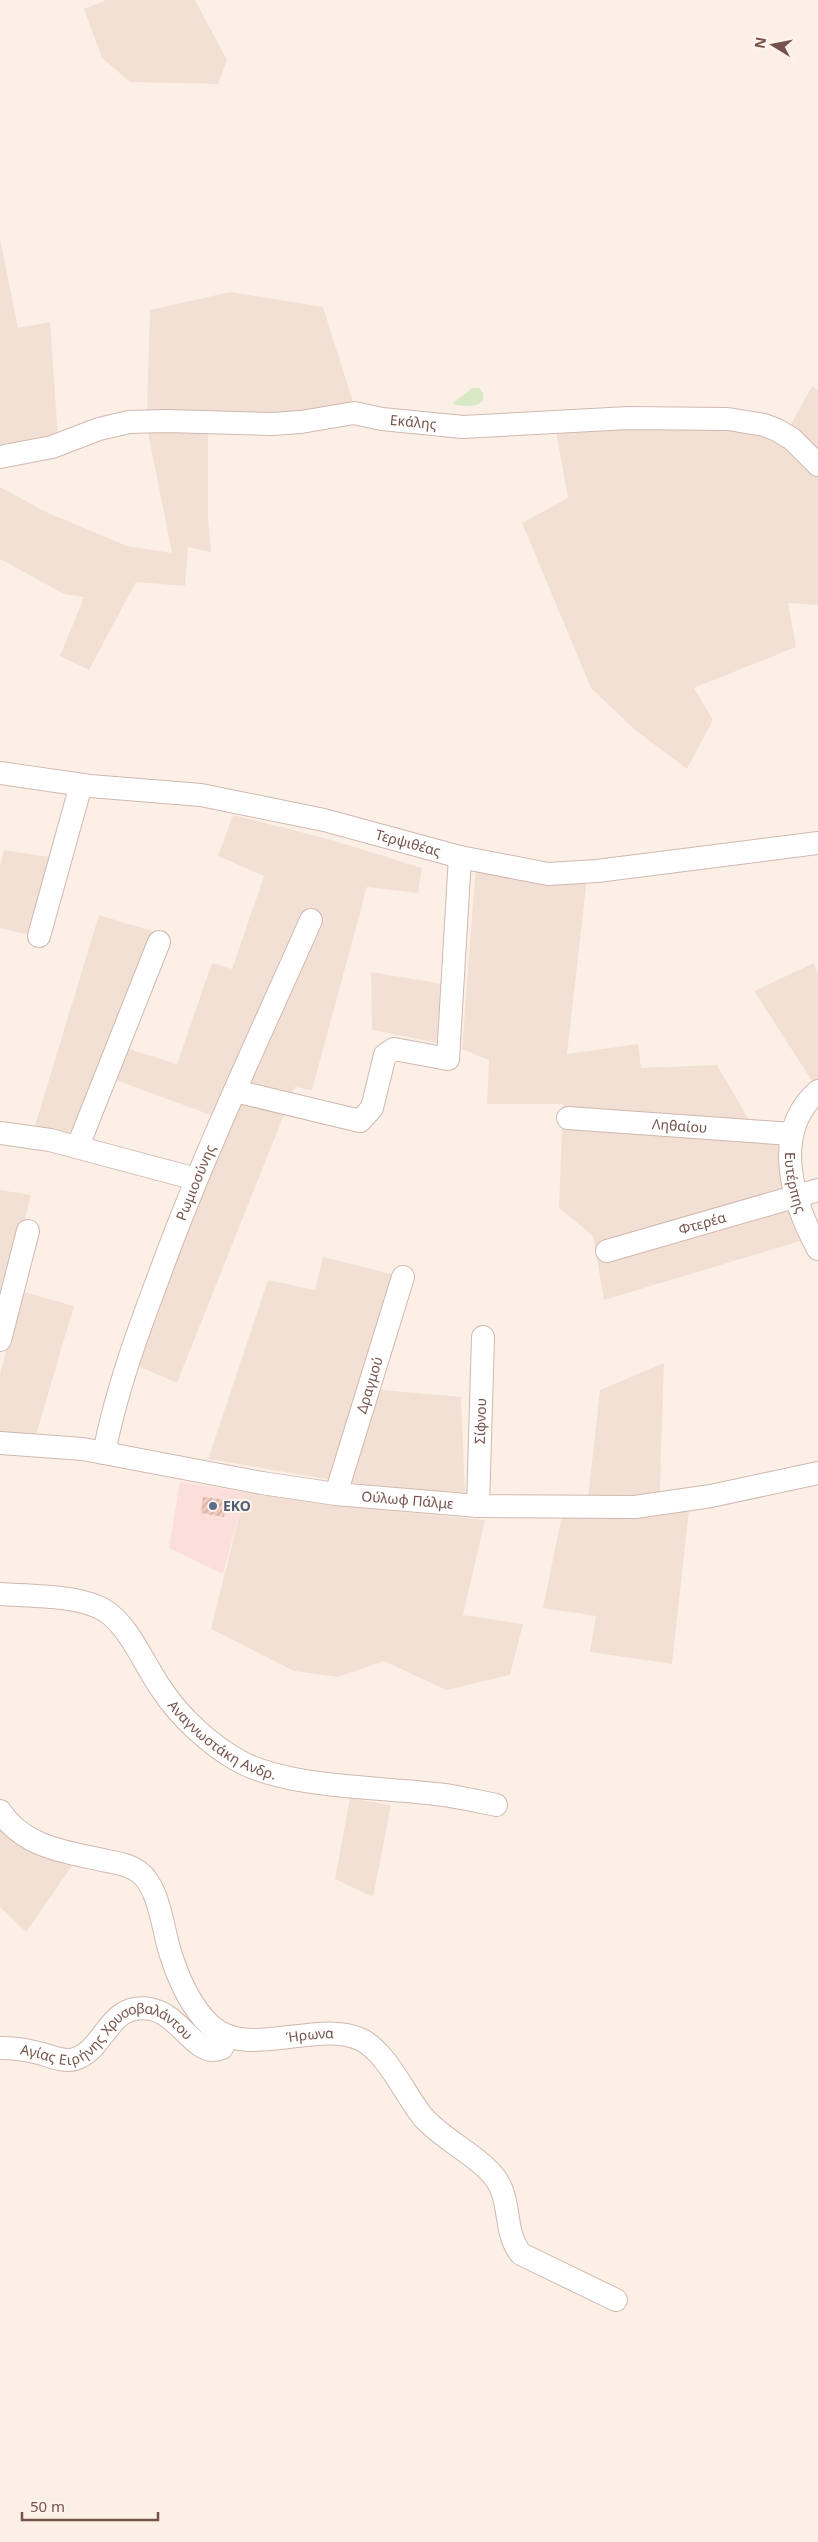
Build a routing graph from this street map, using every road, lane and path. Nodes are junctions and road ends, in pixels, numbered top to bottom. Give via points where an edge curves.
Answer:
1 (0, 457) edge
2 (818, 465) edge
3 (0, 774) edge
4 (81, 785) junction
5 (818, 843) edge
6 (460, 857) junction
7 (310, 920) dead end
8 (39, 936) dead end
9 (159, 942) dead end
10 (235, 1091) junction
11 (818, 1091) edge
12 (568, 1118) dead end
13 (0, 1133) edge
14 (792, 1134) junction
15 (78, 1146) junction
16 (196, 1179) junction
17 (818, 1190) edge
18 (796, 1196) junction
19 (28, 1231) dead end
20 (818, 1249) edge
21 (607, 1251) dead end
22 (403, 1277) dead end
23 (483, 1337) dead end
24 (0, 1340) edge
25 (0, 1443) edge
26 (104, 1453) junction
27 (818, 1472) edge
28 (336, 1494) junction
29 (478, 1506) junction
30 (0, 1594) edge
31 (496, 1805) dead end
32 (0, 1811) edge
33 (228, 2036) junction
34 (0, 2048) edge
35 (616, 2300) dead end

1 - 2 street, Εκάλης via 52,447 99,428 124,423 272,424 354,413 463,427 628,418 728,420 777,430 792,439
3 - 4 street, Τερψιθέας
4 - 6 street, Τερψιθέας via 210,797 324,820
4 - 8 street
5 - 6 street, Τερψιθέας via 548,874
6 - 10 street via 448,1059 394,1049 385,1055 372,1108 360,1121
7 - 10 street, Ρωμιοσύνης
9 - 15 street
10 - 16 street, Ρωμιοσύνης
11 - 14 street, Ευτέρπης via 800,1110
12 - 14 street, Ληθαίου
13 - 15 street
14 - 18 street, Ευτέρπης via 791,1170
15 - 16 street
16 - 26 street, Ρωμιοσύνης via 126,1364
17 - 18 street, Φτερέα
18 - 20 street, Ευτέρπης
18 - 21 street, Φτερέα
19 - 24 street
22 - 28 street, Δραγμού
23 - 29 street, Σίφνου
25 - 26 street, Ούλωφ Πάλμε via 37,1444
26 - 28 street, Ούλωφ Πάλμε
27 - 29 street, Ούλωφ Πάλμε via 711,1496 635,1507
28 - 29 street, Ούλωφ Πάλμε
30 - 31 street, Αναγνωστάκη Ανδρ. via 71,1601 112,1615 180,1712 237,1760 254,1768 305,1780 437,1794
32 - 33 street, Ήρωνα via 18,1831 38,1843 127,1866 141,1873 149,1882 184,1987 209,2024
33 - 34 street, Αγίας Ειρήνης Χρυσοβαλάντου via 222,2048 206,2050 169,2016 139,2008 116,2018 88,2050 73,2060
33 - 35 street, Ήρωνα via 263,2039 338,2034 364,2042 389,2068 424,2118 496,2179 504,2198 512,2242 521,2254

